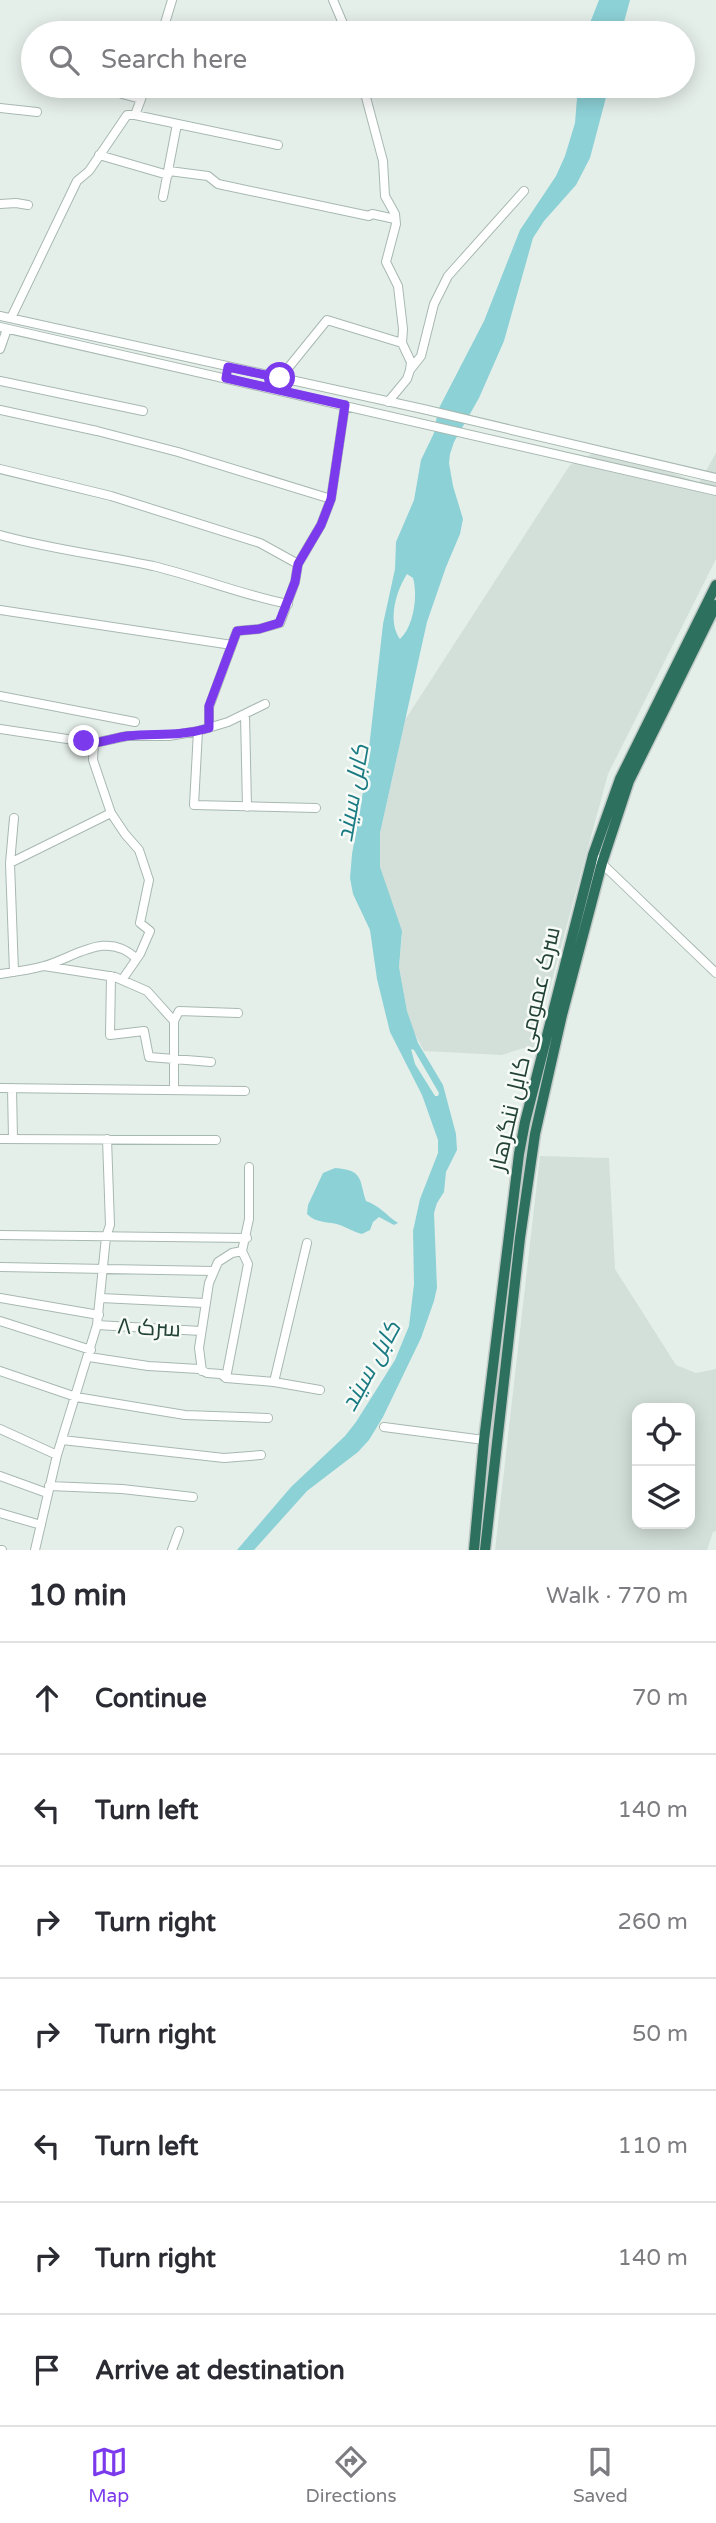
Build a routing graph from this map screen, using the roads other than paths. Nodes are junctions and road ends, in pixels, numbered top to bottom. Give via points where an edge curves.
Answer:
1 (172, 0) edge
2 (333, 0) edge
3 (166, 21) edge
4 (342, 21) edge
5 (137, 98) edge
6 (366, 98) edge
7 (141, 99) joint
8 (0, 108) edge
9 (37, 112) dead end
10 (135, 116) junction
11 (177, 124) junction
12 (278, 145) dead end
13 (99, 155) junction
14 (169, 173) junction
15 (524, 191) dead end
16 (163, 197) dead end
17 (0, 204) edge
18 (28, 205) dead end
19 (395, 219) junction
20 (0, 316) edge
21 (11, 318) junction
22 (4, 328) edge
23 (402, 343) junction
24 (0, 349) edge
25 (228, 367) junction
26 (410, 370) junction
27 (226, 378) junction
28 (280, 378) junction
29 (0, 381) edge
30 (388, 402) junction
31 (345, 405) junction
32 (0, 410) edge
33 (143, 411) dead end
34 (0, 469) edge
35 (716, 478) edge
36 (716, 491) edge
37 (331, 499) junction
38 (0, 535) edge
39 (298, 564) junction
40 (716, 585) edge
41 (288, 604) junction
42 (716, 605) edge
43 (0, 610) edge
44 (232, 645) junction
45 (0, 696) edge
46 (265, 704) dead end
47 (245, 715) junction
48 (135, 722) dead end
49 (209, 728) junction
50 (0, 729) edge
51 (198, 731) junction
52 (94, 743) junction
53 (247, 807) junction
54 (316, 808) dead end
55 (111, 813) junction
56 (14, 818) dead end
57 (598, 859) junction
58 (10, 863) junction
59 (136, 958) junction
60 (44, 966) junction
61 (14, 972) junction
62 (716, 973) edge
63 (0, 974) edge
64 (111, 976) junction
65 (122, 980) junction
66 (238, 1013) dead end
67 (174, 1021) junction
68 (174, 1059) junction
69 (211, 1062) dead end
70 (12, 1087) junction
71 (0, 1088) edge
72 (174, 1089) junction
73 (245, 1091) dead end
74 (0, 1139) edge
75 (13, 1139) junction
76 (107, 1139) junction
77 (216, 1140) dead end
78 (250, 1167) dead end
79 (0, 1235) edge
80 (106, 1237) junction
81 (247, 1238) junction
82 (307, 1243) dead end
83 (242, 1251) junction
84 (0, 1267) edge
85 (103, 1269) junction
86 (214, 1270) junction
87 (0, 1298) edge
88 (101, 1298) junction
89 (204, 1303) junction
90 (99, 1315) junction
91 (0, 1321) edge
92 (97, 1325) junction
93 (504, 1330) junction
94 (201, 1331) junction
95 (90, 1354) junction
96 (0, 1371) edge
97 (202, 1371) junction
98 (226, 1378) junction
99 (274, 1382) junction
100 (320, 1390) dead end
101 (76, 1396) junction
102 (268, 1418) dead end
103 (384, 1427) dead end
104 (0, 1429) edge
105 (62, 1440) junction
106 (484, 1440) junction
107 (57, 1455) junction
108 (261, 1455) dead end
109 (0, 1476) edge
110 (48, 1490) junction
111 (193, 1497) dead end
112 (0, 1513) edge
113 (41, 1525) junction
114 (179, 1531) dead end
115 (35, 1550) edge
116 (172, 1550) edge
117 (474, 1550) edge
118 (485, 1550) edge

1 - 3 street
2 - 4 street
5 - 7 street
6 - 19 street via 383,161 385,196
7 - 10 street
8 - 9 street
10 - 11 street
10 - 13 street via 127,115
11 - 12 street
11 - 14 street
13 - 14 street
13 - 21 street via 78,181
14 - 16 street
14 - 19 street via 208,176 218,184 294,202
15 - 26 street via 449,276 434,304 421,356
17 - 18 street
19 - 23 street via 386,262 398,286
20 - 21 street
21 - 25 street
22 - 24 street
22 - 27 street
23 - 26 street
23 - 28 street via 327,320
25 - 27 street
25 - 28 street
26 - 30 street
27 - 31 street
28 - 30 street
29 - 33 street
30 - 35 street
31 - 36 street
31 - 37 street
32 - 37 street via 178,452
34 - 39 street via 111,496 260,543
37 - 39 street
38 - 41 street via 155,567
39 - 41 street
40 - 57 highway, سرک عمومی کابل ننگرهار via 620,779
41 - 44 street via 279,623 237,631
42 - 57 highway via 629,781
43 - 44 street
44 - 49 street via 209,706
45 - 48 street
46 - 47 street
47 - 49 street
47 - 53 street
49 - 51 street
50 - 52 street
51 - 52 street
51 - 53 street via 194,805
52 - 55 street via 93,760
53 - 54 street
55 - 58 street
55 - 59 street via 139,850 149,880 140,923 150,931
56 - 58 street
57 - 62 street
57 - 93 highway, سرک عمومی کابل ننگرهار via 535,1134
58 - 61 street
59 - 60 street via 122,948 104,944
59 - 65 street
60 - 61 street
60 - 64 street
61 - 63 street
64 - 65 street
64 - 68 street via 110,1035 144,1031 149,1057
65 - 67 street via 147,991
66 - 67 street via 181,1010
67 - 68 street
68 - 69 street
68 - 72 street
70 - 71 street
70 - 72 street
70 - 75 street
72 - 73 street
74 - 75 street
75 - 76 street
76 - 77 street
76 - 80 street via 110,1225
78 - 81 street
79 - 80 street
80 - 81 street
80 - 85 street
81 - 83 street
82 - 99 street
83 - 86 street via 222,1259
83 - 98 street via 248,1264
84 - 85 street
85 - 86 street
85 - 88 street
86 - 89 street
87 - 90 street
88 - 89 street
88 - 90 street
89 - 94 street
90 - 92 street
91 - 95 street
92 - 94 street, سرک ۸
92 - 95 street
93 - 106 highway, سرک عمومی کابل ننگرهار
93 - 118 highway, سرک عمومی کابل ننگرهار
94 - 97 street
95 - 97 street
95 - 101 street
96 - 101 street
97 - 98 street
98 - 99 street
99 - 100 street
101 - 102 street via 185,1415
101 - 105 street
103 - 106 street
104 - 107 street
105 - 107 street
105 - 108 street via 224,1458
106 - 117 highway, سرک عمومی کابل ننگرهار
107 - 110 street
109 - 110 street
110 - 111 street via 122,1489
110 - 113 street
112 - 113 street
113 - 115 street
114 - 116 street

